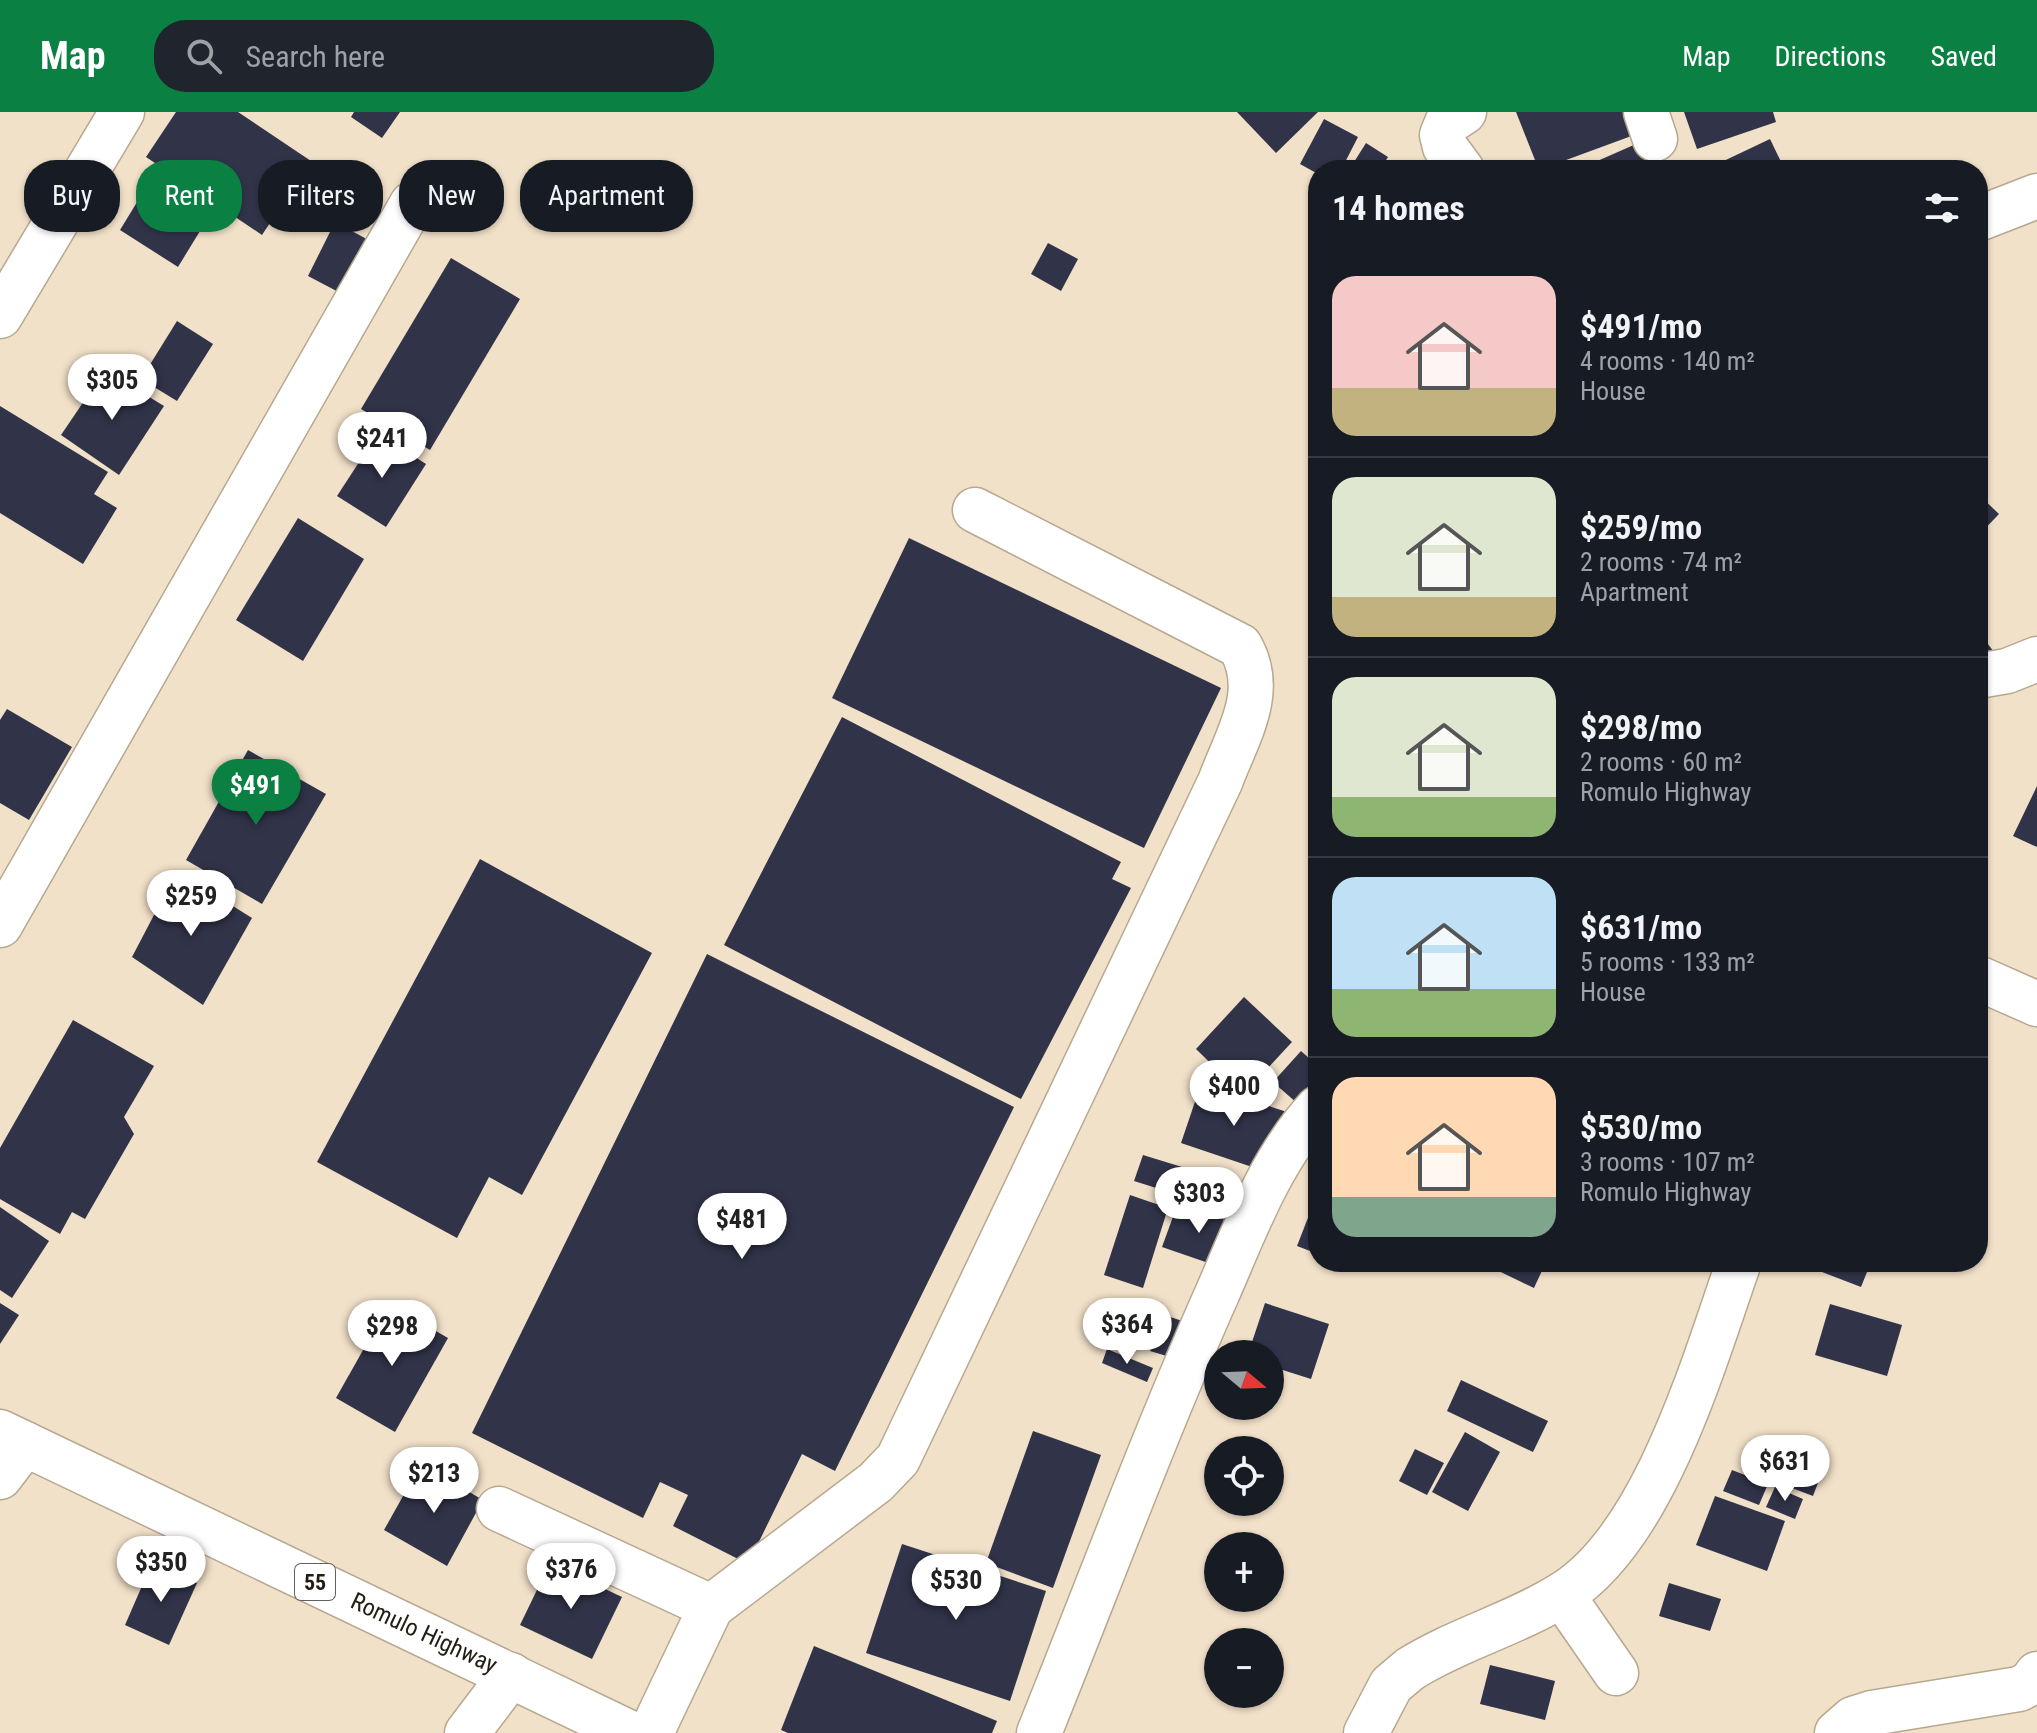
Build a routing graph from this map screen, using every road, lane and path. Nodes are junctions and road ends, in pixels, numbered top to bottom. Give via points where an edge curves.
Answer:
1 (122, 112) edge
2 (1464, 112) edge
3 (1455, 160) edge
4 (2037, 196) edge
5 (1988, 215) edge
6 (399, 227) edge
7 (0, 316) edge
8 (975, 510) dead end
9 (0, 925) edge
10 (1988, 982) edge
11 (2037, 1004) edge
12 (1308, 1119) edge
13 (1735, 1272) edge
14 (8, 1451) edge
15 (499, 1509) dead end
16 (1562, 1595) junction
17 (711, 1607) junction
18 (1616, 1673) dead end
19 (2037, 1674) edge
20 (511, 1675) junction
21 (467, 1733) edge
22 (630, 1733) edge
23 (651, 1733) edge
24 (1039, 1733) edge
25 (1366, 1733) edge
26 (1837, 1733) edge

1 - 7 main road
2 - 3 main road via 1447,123 1442,135
4 - 5 main road
6 - 9 main road
8 - 17 main road via 1240,646 1254,677 1250,703 1220,782 898,1459 876,1482
10 - 11 main road
12 - 24 main road via 1273,1172 1198,1337
13 - 16 main road via 1647,1494 1620,1540 1591,1574
14 - 20 main road, Romulo Highway / 55
15 - 17 main road
16 - 18 main road
16 - 25 main road via 1410,1669 1391,1685
17 - 23 main road
19 - 26 main road via 2019,1689 1872,1713 1853,1719
20 - 21 main road
20 - 22 main road, Romulo Highway / 55

